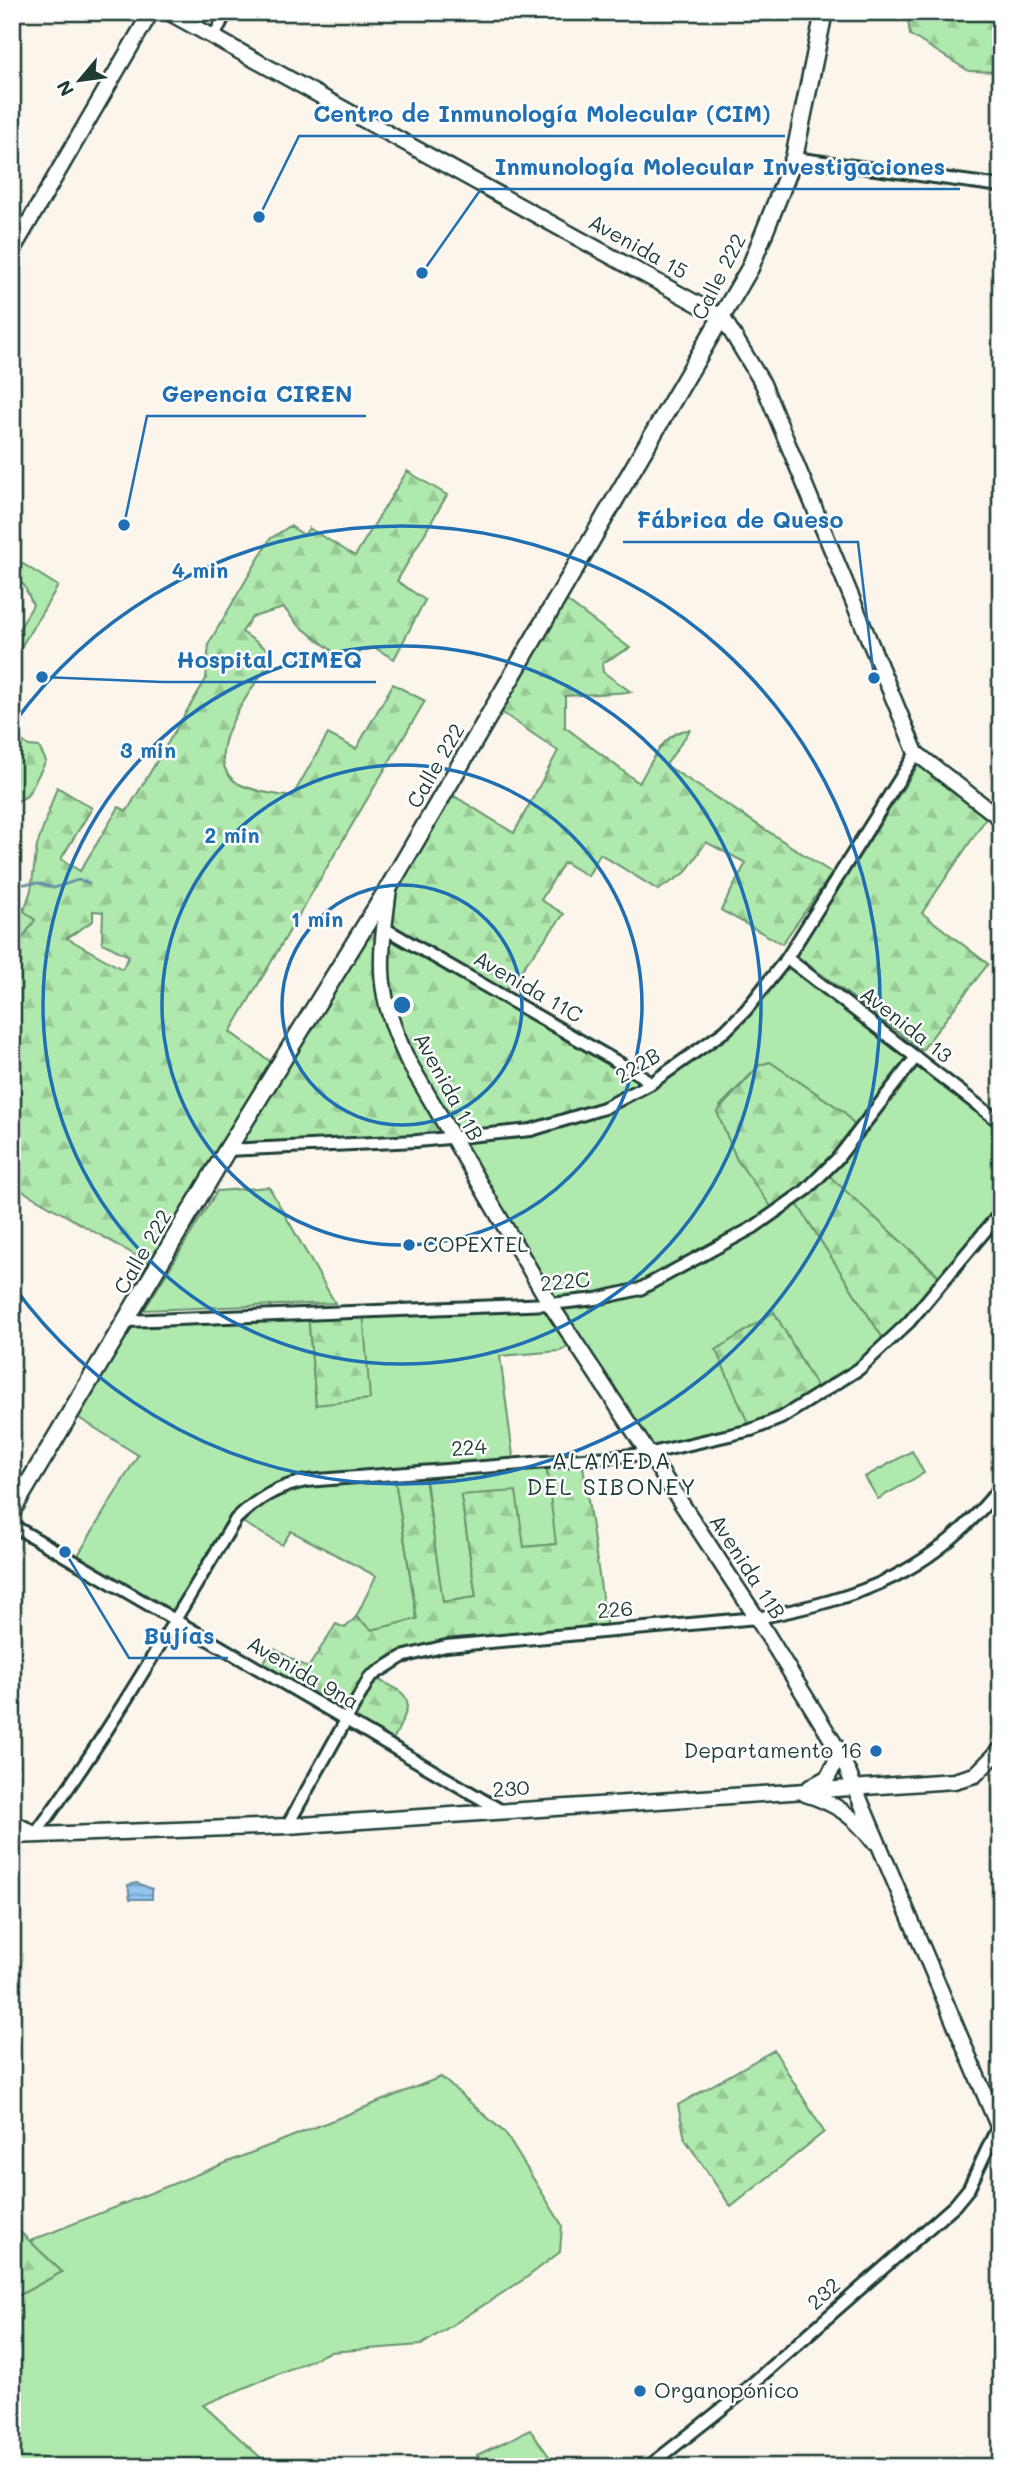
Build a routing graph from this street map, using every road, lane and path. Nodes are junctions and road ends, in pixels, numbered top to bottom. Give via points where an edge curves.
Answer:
1 (151, 12) edge
2 (169, 12) edge
3 (226, 12) edge
4 (824, 12) edge
5 (215, 37) junction
6 (794, 158) junction
7 (1001, 186) edge
8 (12, 251) edge
9 (723, 318) junction
10 (916, 753) junction
11 (1001, 819) edge
12 (389, 887) junction
13 (384, 928) junction
14 (788, 958) junction
15 (916, 1057) junction
16 (650, 1084) junction
17 (1001, 1123) edge
18 (450, 1137) junction
19 (227, 1150) junction
20 (1001, 1212) edge
21 (550, 1304) junction
22 (127, 1321) junction
23 (647, 1454) junction
24 (1001, 1486) edge
25 (12, 1511) edge
26 (12, 1525) edge
27 (757, 1618) junction
28 (175, 1620) junction
29 (345, 1719) junction
30 (1001, 1749) edge
31 (840, 1753) junction
32 (857, 1787) junction
33 (798, 1791) junction
34 (772, 1792) junction
35 (502, 1811) junction
36 (12, 1820) edge
37 (288, 1826) junction
38 (36, 1833) junction
39 (12, 1836) edge
40 (886, 1858) junction
41 (999, 2130) edge
42 (648, 2467) edge

1 - 8 street
2 - 5 street, Avenida 15
3 - 5 street
4 - 6 main road, Calle 222
5 - 9 street, Avenida 15
6 - 7 street
6 - 9 main road, Calle 222 via 751,268
9 - 10 street, Avenida 15 via 763,384
9 - 12 main road, Calle 222
10 - 11 street, Avenida 15
10 - 14 street, 222B
12 - 13 street, Avenida 11B
12 - 19 main road, Calle 222
13 - 16 street, Avenida 11C
13 - 18 street, Avenida 11B via 381,988 392,1026
14 - 15 street, Avenida 13
14 - 16 street, 222B via 725,1031
15 - 17 street, Avenida 13
15 - 21 street, 222C via 837,1159 805,1191 754,1227 640,1289
16 - 18 street, 222B via 604,1108 531,1130
18 - 19 street, 222B
18 - 21 street, Avenida 11B
19 - 22 main road, Calle 222
20 - 23 street, 224 via 909,1322 859,1369 781,1418 751,1430
21 - 22 street, 222C
21 - 23 street, Avenida 11B
22 - 25 main road, Calle 222
23 - 27 street, Avenida 11B
23 - 28 street, 224 via 286,1484 236,1519
24 - 27 street, 226 via 953,1538 898,1577 808,1608
26 - 28 street, Avenida 9na
27 - 29 street, 226 via 446,1646 386,1665 370,1677
27 - 31 street, Avenida 11B
28 - 29 street, Avenida 9na
28 - 38 street, 224 via 74,1782
29 - 35 street, Avenida 9na
29 - 37 street, 226
30 - 32 street, 230 via 983,1770 965,1780
31 - 32 street, Avenida 11B
31 - 33 street via 828,1777
32 - 33 street, 230
32 - 40 street, Avenida 11B
33 - 34 street, 230
34 - 35 street, 230
34 - 40 street via 804,1794 835,1805 858,1821
35 - 37 street, 230
36 - 38 street
37 - 38 street, 230
38 - 39 street, 230
40 - 41 street, Avenida 11B
41 - 42 street, 232 via 955,2204 737,2398

